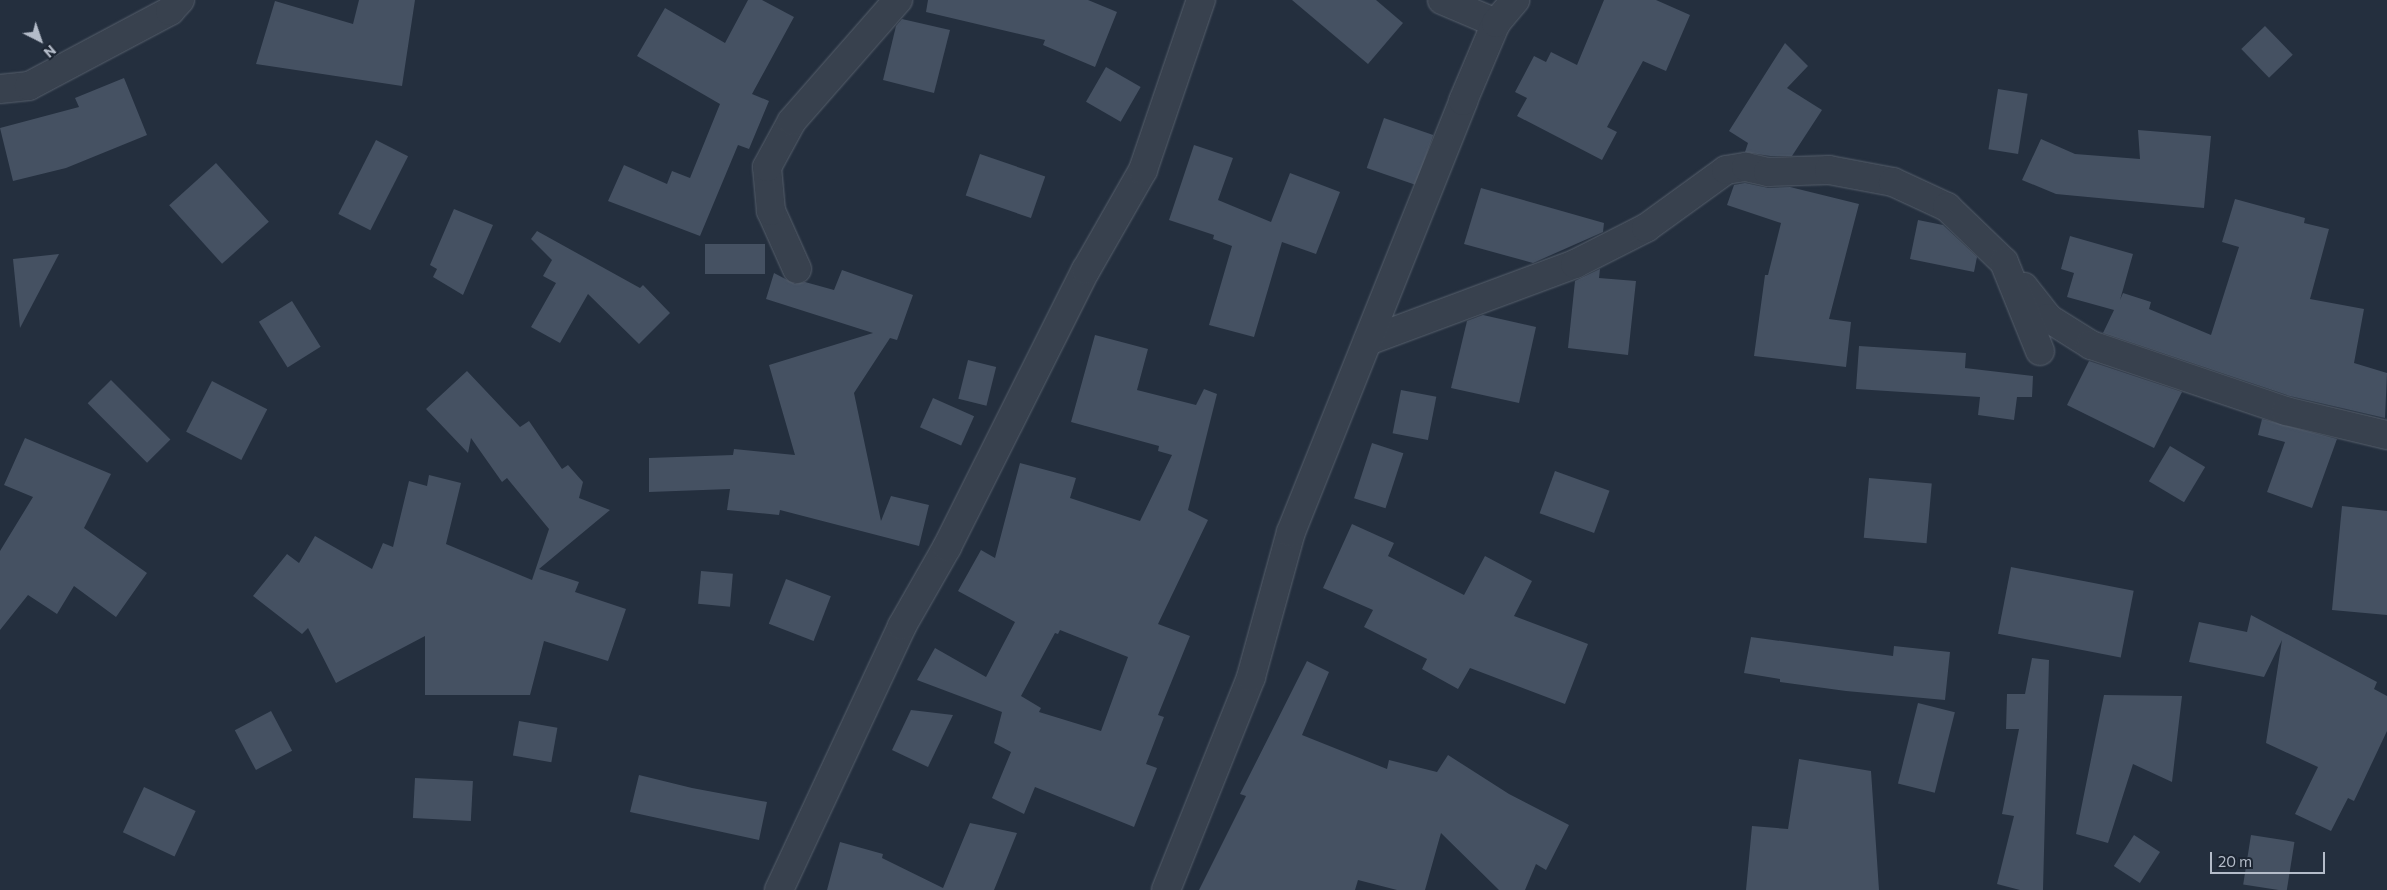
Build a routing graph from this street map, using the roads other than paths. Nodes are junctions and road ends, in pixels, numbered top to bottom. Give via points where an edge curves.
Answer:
1 (180, 0) edge
2 (898, 0) edge
3 (1201, 0) edge
4 (1442, 0) edge
5 (1515, 0) edge
6 (1496, 23) junction
7 (0, 89) edge
8 (2004, 262) junction
9 (797, 269) dead end
10 (1368, 341) junction
11 (2040, 352) dead end
12 (2387, 435) edge
13 (779, 890) edge
14 (1166, 890) edge

1 - 7 street via 170,11 29,86
2 - 9 street via 792,121 767,167 771,211
3 - 13 street via 1143,170 1086,270 947,547 902,626
4 - 6 street
5 - 6 street
6 - 10 street
8 - 10 street via 1947,207 1893,182 1829,170 1768,172 1746,166 1726,170 1646,228 1576,264
8 - 11 street
8 - 12 street via 2048,318 2091,345 2286,411
10 - 14 street via 1291,532 1251,677

